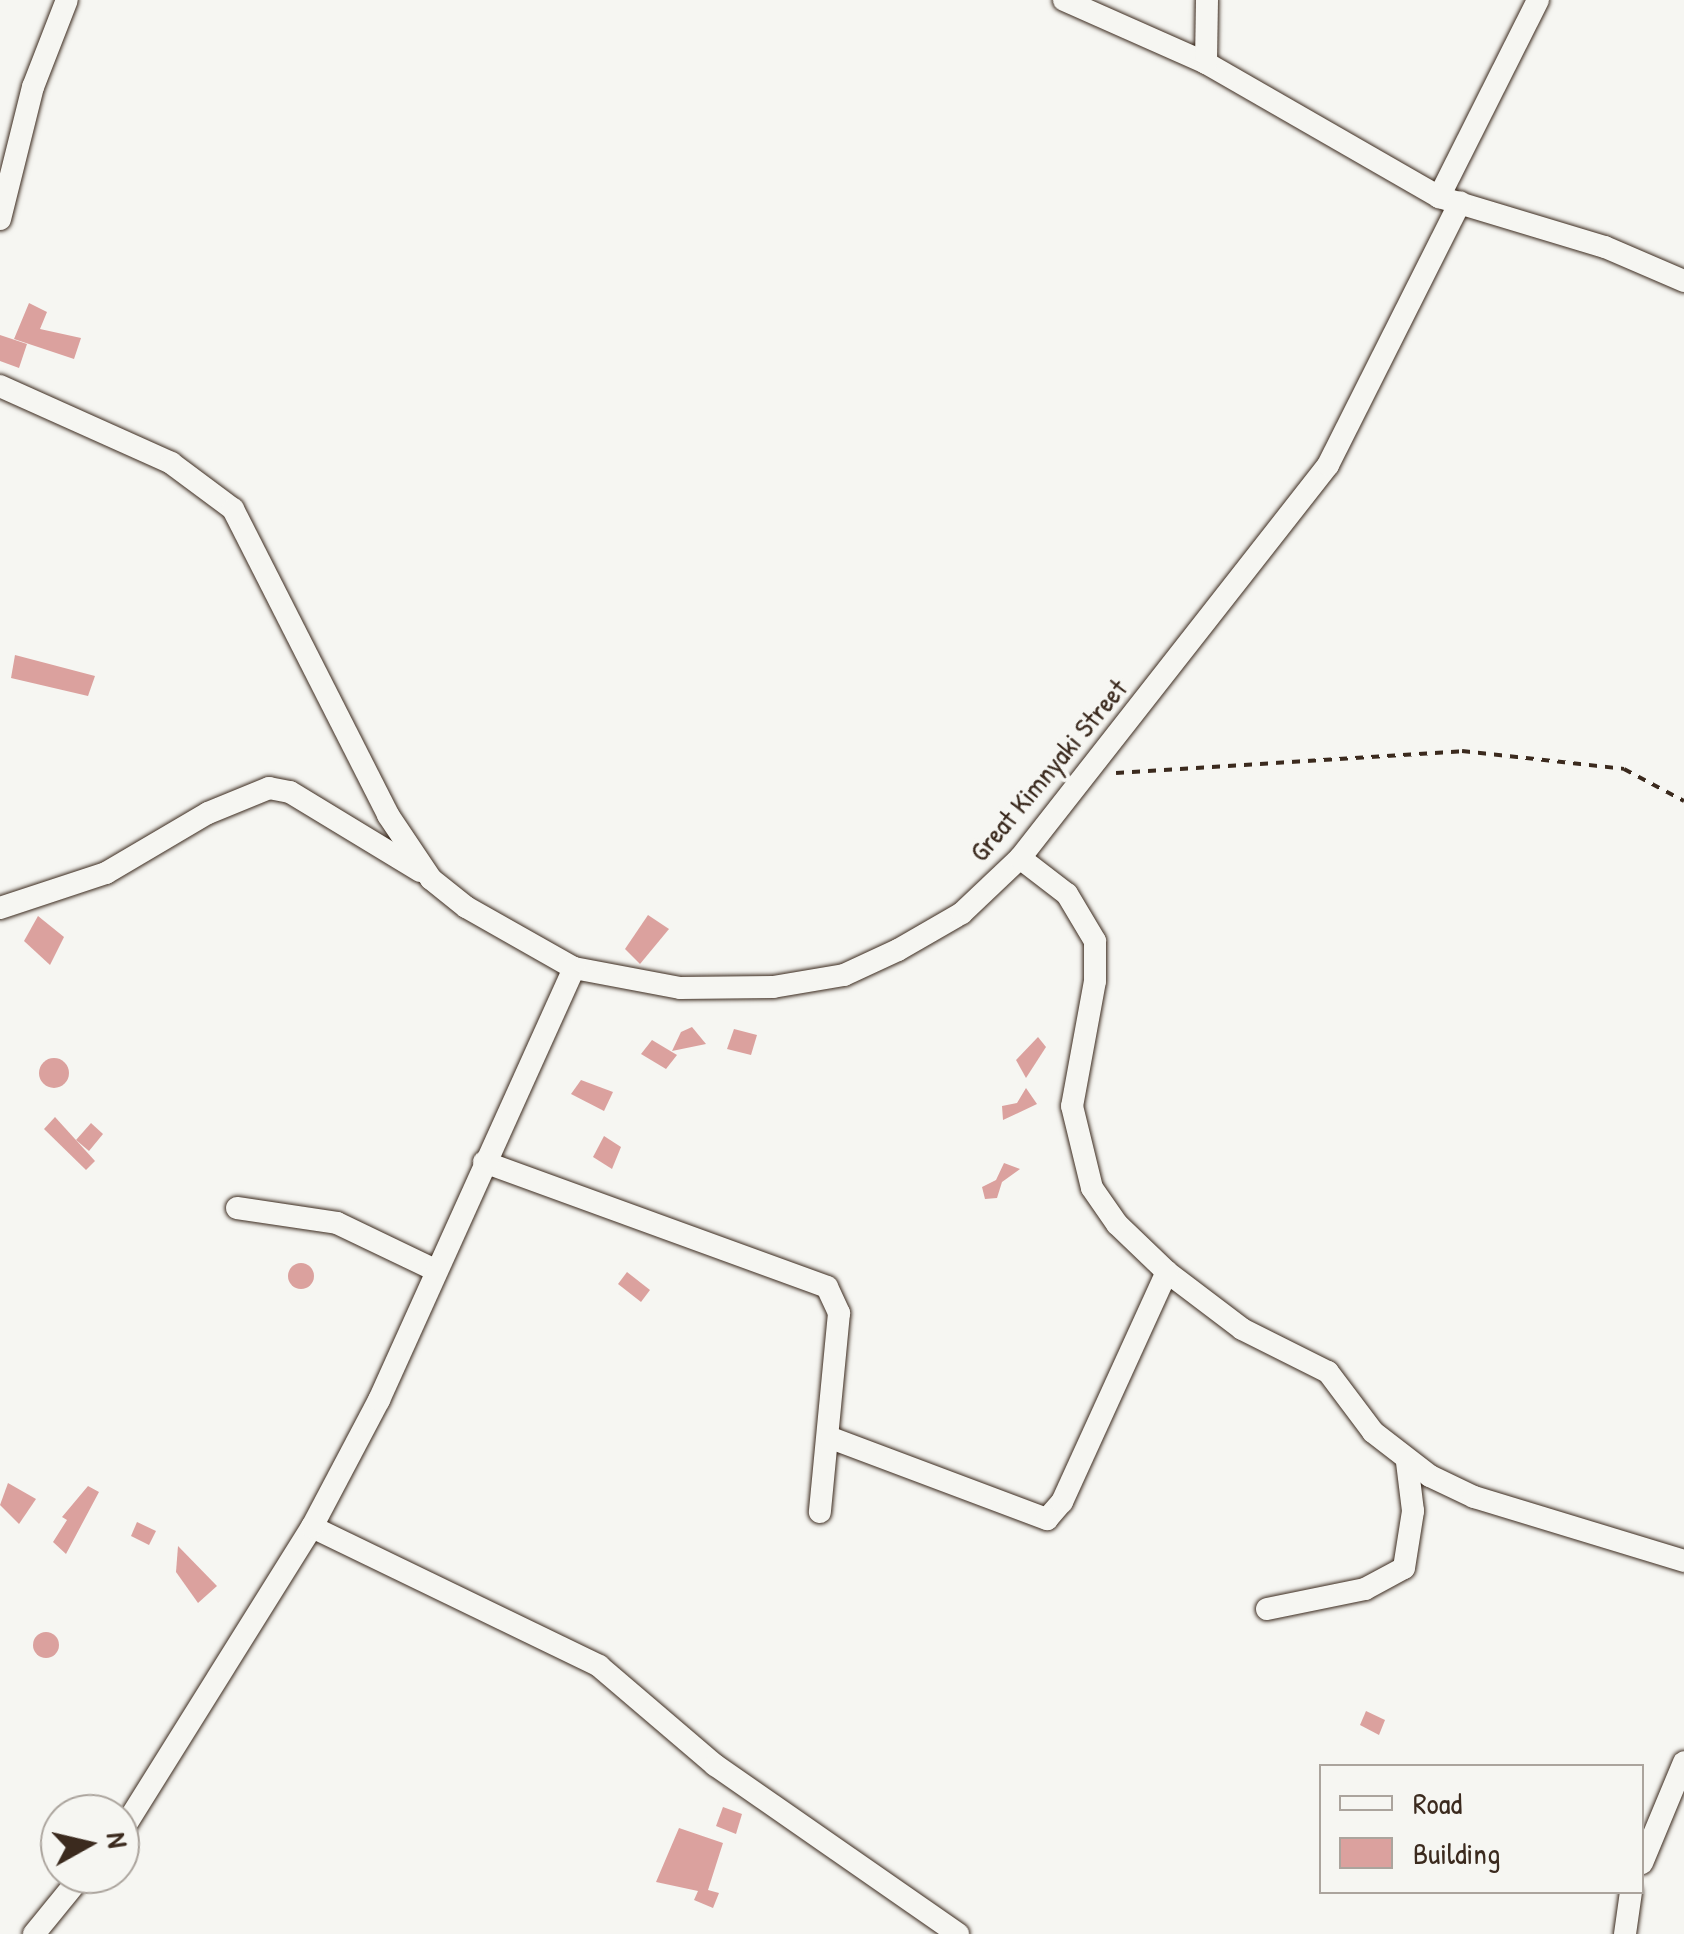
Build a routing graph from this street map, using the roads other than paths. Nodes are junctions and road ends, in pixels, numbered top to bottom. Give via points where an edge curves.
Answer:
1 (66, 0) edge
2 (1064, 0) edge
3 (1207, 0) edge
4 (1538, 0) edge
5 (1206, 64) junction
6 (1449, 200) junction
7 (0, 220) edge
8 (1684, 281) edge
9 (0, 386) edge
10 (1020, 858) junction
11 (431, 879) junction
12 (0, 908) edge
13 (574, 968) junction
14 (484, 1162) junction
15 (237, 1208) dead end
16 (436, 1270) junction
17 (1167, 1272) junction
18 (831, 1438) junction
19 (1407, 1462) junction
20 (820, 1512) dead end
21 (312, 1527) junction
22 (1684, 1561) edge
23 (1267, 1609) dead end
24 (1684, 1762) edge
25 (140, 1802) edge
26 (1644, 1858) edge
27 (67, 1894) edge
28 (1631, 1894) edge
29 (34, 1934) edge
30 (958, 1934) edge
31 (1625, 1934) edge

1 - 7 street via 32,86
2 - 5 street
3 - 5 street
4 - 6 street, Great Kimnyaki Street
5 - 6 street
6 - 8 street via 1605,247
6 - 10 street, Great Kimnyaki Street via 1328,464
9 - 11 street, Great Kimnyaki Street via 171,463 233,509 351,750
10 - 13 street, Great Kimnyaki Street via 962,913 844,976 773,987 680,988
10 - 17 street via 1067,894 1095,942 1096,981 1072,1106 1079,1153 1092,1188 1117,1224
11 - 12 street via 290,792 269,788 208,813 106,873
11 - 13 street, Great Kimnyaki Street via 510,935
13 - 14 street
14 - 16 street
14 - 18 street via 826,1287 839,1313
15 - 16 street via 337,1223
16 - 21 street via 379,1400
17 - 18 street via 1062,1502 1047,1519
17 - 19 street via 1242,1329 1328,1372 1373,1432
18 - 20 street
19 - 22 street via 1474,1497
19 - 23 street via 1414,1511 1404,1568 1365,1590
21 - 25 street
21 - 30 street via 600,1666 715,1765
24 - 26 street
27 - 29 street
28 - 31 street

